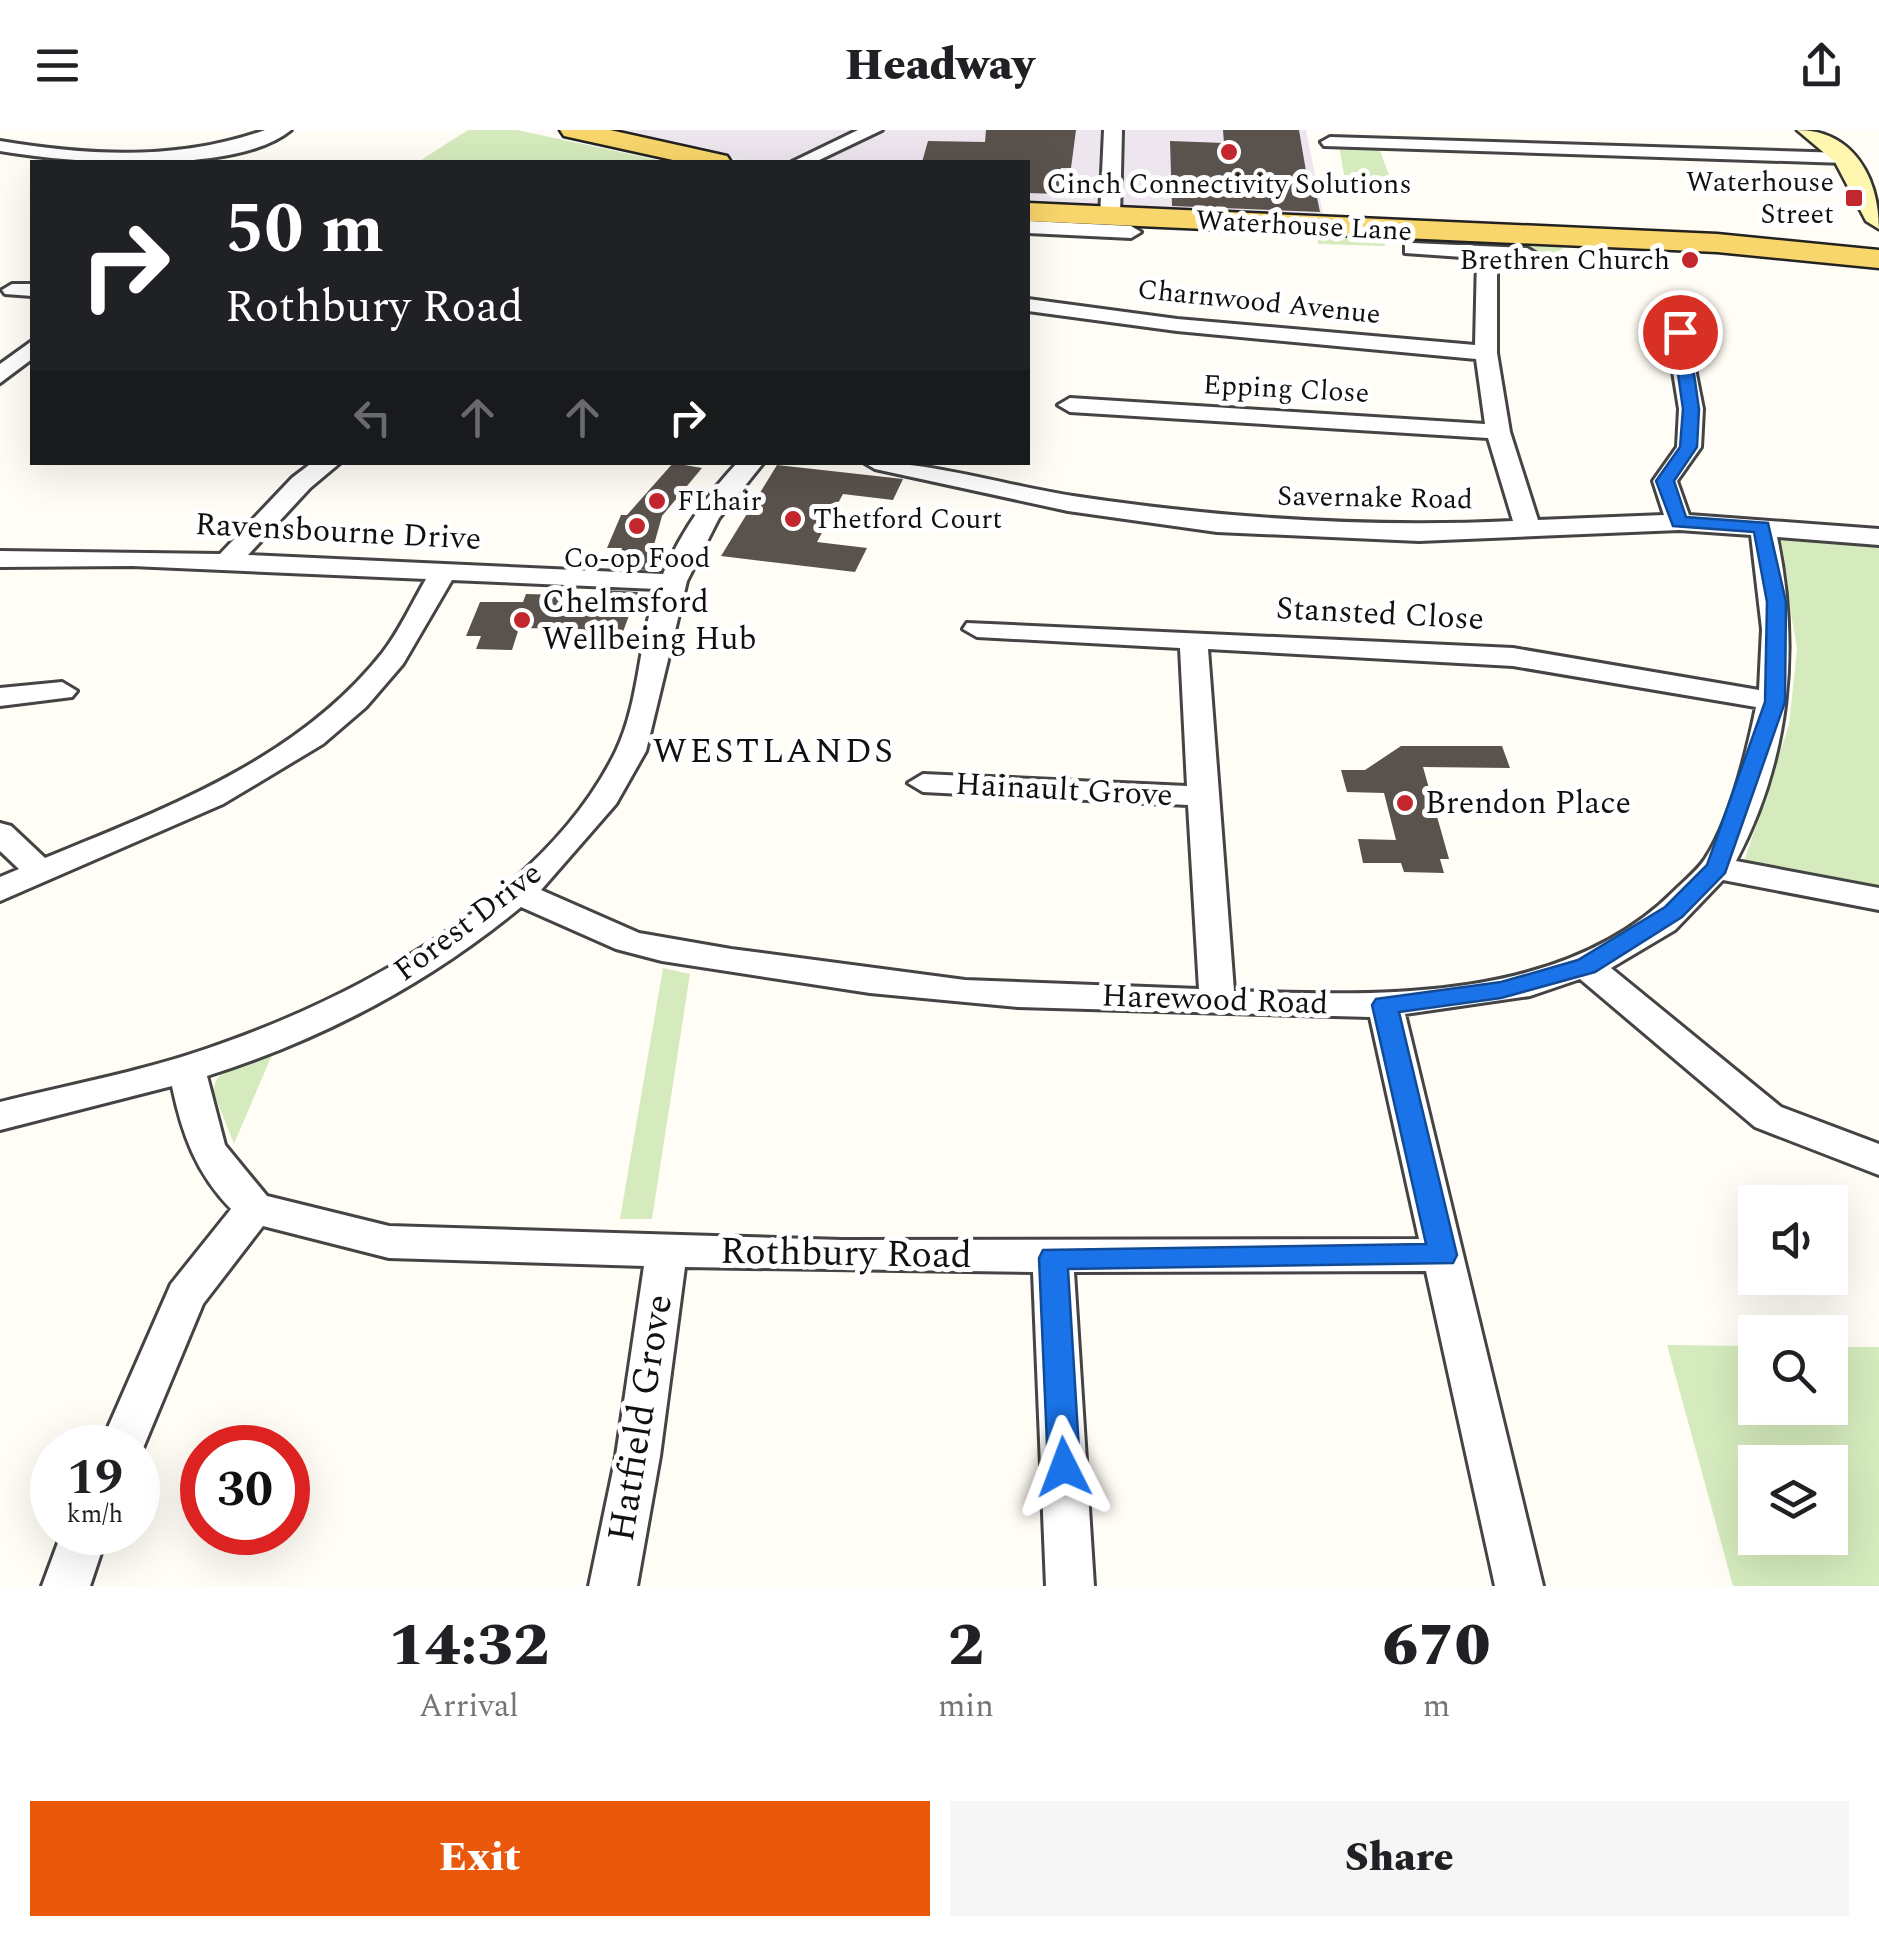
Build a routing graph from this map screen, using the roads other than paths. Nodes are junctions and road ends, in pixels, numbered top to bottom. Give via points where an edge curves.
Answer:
1 (14, 130) edge
2 (282, 130) edge
3 (573, 130) edge
4 (872, 130) edge
5 (1113, 130) edge
6 (1809, 130) edge
7 (0, 135) edge
8 (1330, 142) dead end
9 (0, 146) edge
10 (1845, 158) junction
11 (118, 160) edge
12 (158, 160) edge
13 (708, 160) edge
14 (805, 160) edge
15 (1030, 212) edge
16 (1879, 222) edge
17 (1121, 225) junction
18 (1030, 227) edge
19 (1412, 249) dead end
20 (1487, 252) junction
21 (1527, 254) dead end
22 (1879, 259) edge
23 (1672, 303) dead end
24 (1030, 306) edge
25 (30, 350) edge
26 (1486, 353) junction
27 (0, 376) edge
28 (1070, 405) dead end
29 (1498, 432) junction
30 (325, 465) edge
31 (750, 465) edge
32 (889, 465) edge
33 (1666, 522) junction
34 (1762, 527) junction
35 (1528, 529) junction
36 (1879, 537) edge
37 (0, 559) edge
38 (228, 561) junction
39 (442, 572) junction
40 (672, 582) junction
41 (977, 629) dead end
42 (1192, 639) junction
43 (62, 691) dead end
44 (1775, 702) junction
45 (3, 705) edge
46 (922, 783) dead end
47 (1206, 796) junction
48 (0, 833) edge
49 (1717, 868) junction
50 (40, 872) junction
51 (0, 890) edge
52 (516, 892) junction
53 (1879, 899) edge
54 (1587, 966) junction
55 (1217, 1002) junction
56 (1385, 1005) junction
57 (187, 1069) junction
58 (0, 1116) edge
59 (1879, 1160) edge
60 (254, 1208) junction
61 (667, 1249) junction
62 (1443, 1255) junction
63 (1053, 1258) junction
64 (130, 1425) edge
65 (77, 1555) edge
66 (66, 1586) edge
67 (614, 1586) edge
68 (1070, 1586) edge
69 (1519, 1586) edge

1 - 7 street
2 - 12 street
3 - 13 main road
4 - 14 street
5 - 17 street
6 - 10 street
8 - 10 street
9 - 11 street
10 - 16 street
15 - 17 main road, Waterhouse Lane
17 - 18 street, Waterhouse Lane
17 - 22 main road, Waterhouse Lane via 1717,244
19 - 20 street
20 - 21 street
20 - 26 street
23 - 33 street via 1691,409 1689,447 1665,481
24 - 26 street, Charnwood Avenue
25 - 27 street
26 - 29 street
28 - 29 street, Epping Close
29 - 35 street
30 - 38 street
31 - 40 street, Forest Drive via 707,518
32 - 35 street, Savernake Road via 1068,503 1217,524 1419,533
33 - 34 street, Savernake Road
33 - 35 street, Savernake Road
34 - 36 street, Savernake Road
34 - 44 street, Harewood Road via 1777,602
37 - 38 street, Ravensbourne Drive
38 - 39 street, Ravensbourne Drive
39 - 40 street, Ravensbourne Drive
39 - 50 street via 394,657 311,737 226,787
40 - 52 street, Forest Drive via 648,704 629,756 588,819
41 - 42 street, Stansted Close
42 - 44 street, Stansted Close via 1513,657
42 - 47 street, Hainault Grove
43 - 45 street
44 - 49 street, Harewood Road
46 - 47 street, Hainault Grove
47 - 55 street, Hainault Grove
48 - 50 street
49 - 53 street
49 - 54 street, Harewood Road via 1674,912
50 - 51 street
52 - 55 street, Harewood Road via 628,941 696,956 942,990
52 - 57 street, Forest Drive via 397,977 285,1034
54 - 56 street, Harewood Road via 1501,990
54 - 59 street via 1768,1117
55 - 56 street, Harewood Road
56 - 62 street
57 - 58 street, Forest Drive
57 - 60 street via 205,1152
60 - 61 street, Rothbury Road via 389,1242
60 - 64 street via 186,1296
61 - 63 street, Rothbury Road
61 - 67 street, Hatfield Grove
62 - 63 street, Rothbury Road
62 - 69 street
63 - 68 street
65 - 66 street

